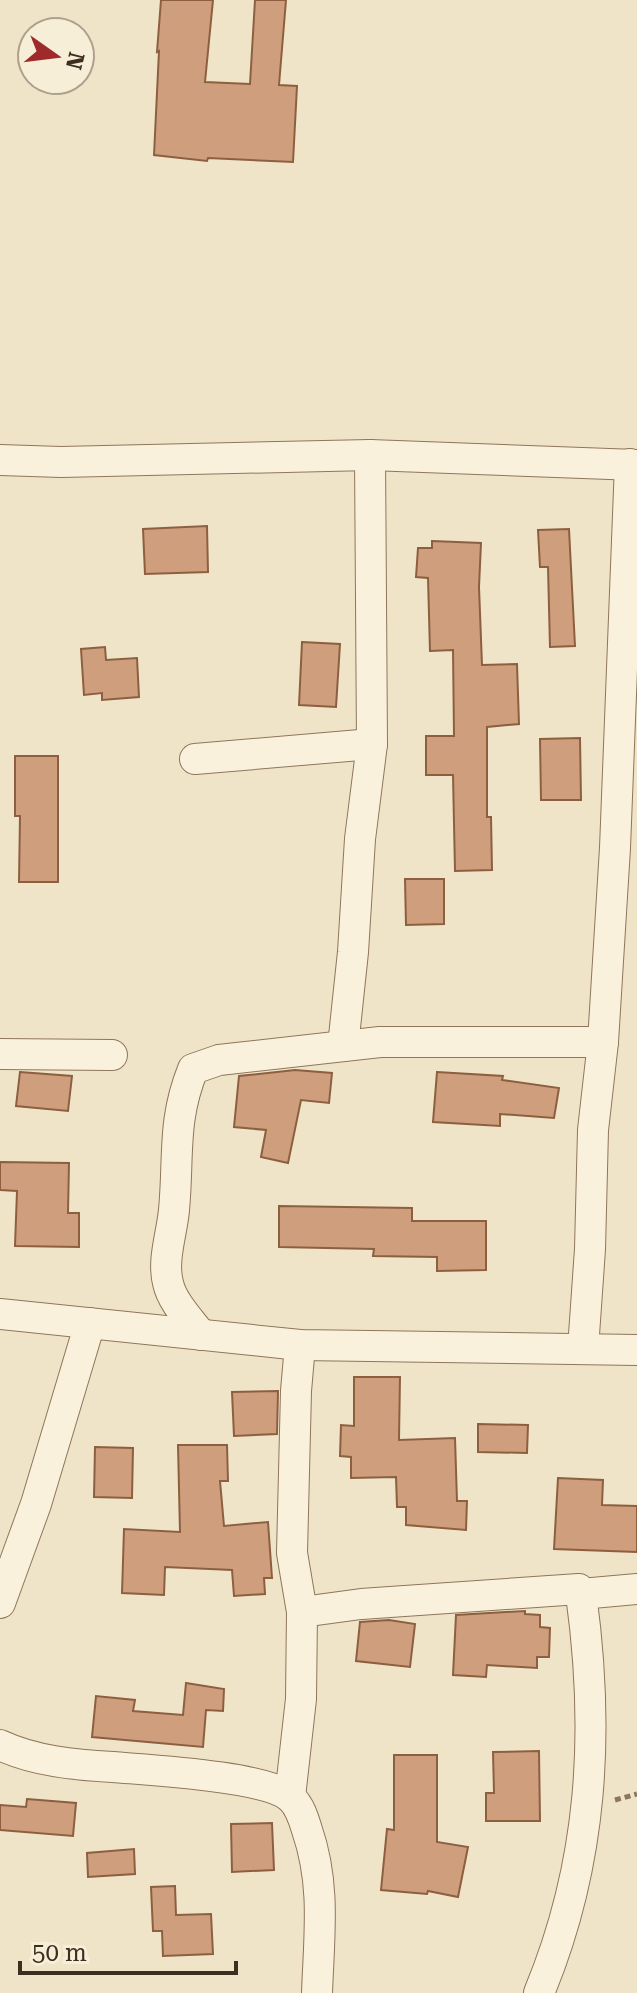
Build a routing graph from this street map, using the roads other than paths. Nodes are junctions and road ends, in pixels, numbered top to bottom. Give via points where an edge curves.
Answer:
1 (370, 455) junction
2 (0, 460) edge
3 (633, 464) edge
4 (372, 744) junction
5 (195, 759) dead end
6 (603, 1042) junction
7 (343, 1046) junction
8 (0, 1054) edge
9 (112, 1055) dead end
10 (0, 1314) edge
11 (90, 1323) junction
12 (201, 1335) junction
13 (300, 1345) junction
14 (583, 1349) junction
15 (637, 1350) edge
16 (637, 1589) edge
17 (581, 1594) junction
18 (0, 1603) edge
19 (302, 1612) junction
20 (0, 1745) edge
21 (290, 1797) junction
22 (317, 1993) edge
23 (539, 1993) edge

1 - 2 street
1 - 3 street
1 - 4 street
3 - 6 street
4 - 5 street
4 - 7 street
6 - 7 street
6 - 14 street via 593,1130
7 - 12 street via 219,1060 193,1069 176,1134 167,1255 168,1284
8 - 9 street
10 - 11 street
11 - 12 street
11 - 18 street
12 - 13 street
13 - 14 street
13 - 19 street via 292,1553
14 - 15 street
16 - 17 street
17 - 19 street via 579,1589
17 - 23 street via 592,1699 582,1855
19 - 21 street via 301,1699
20 - 21 street via 43,1759 255,1784
21 - 22 street via 310,1839 321,1887

